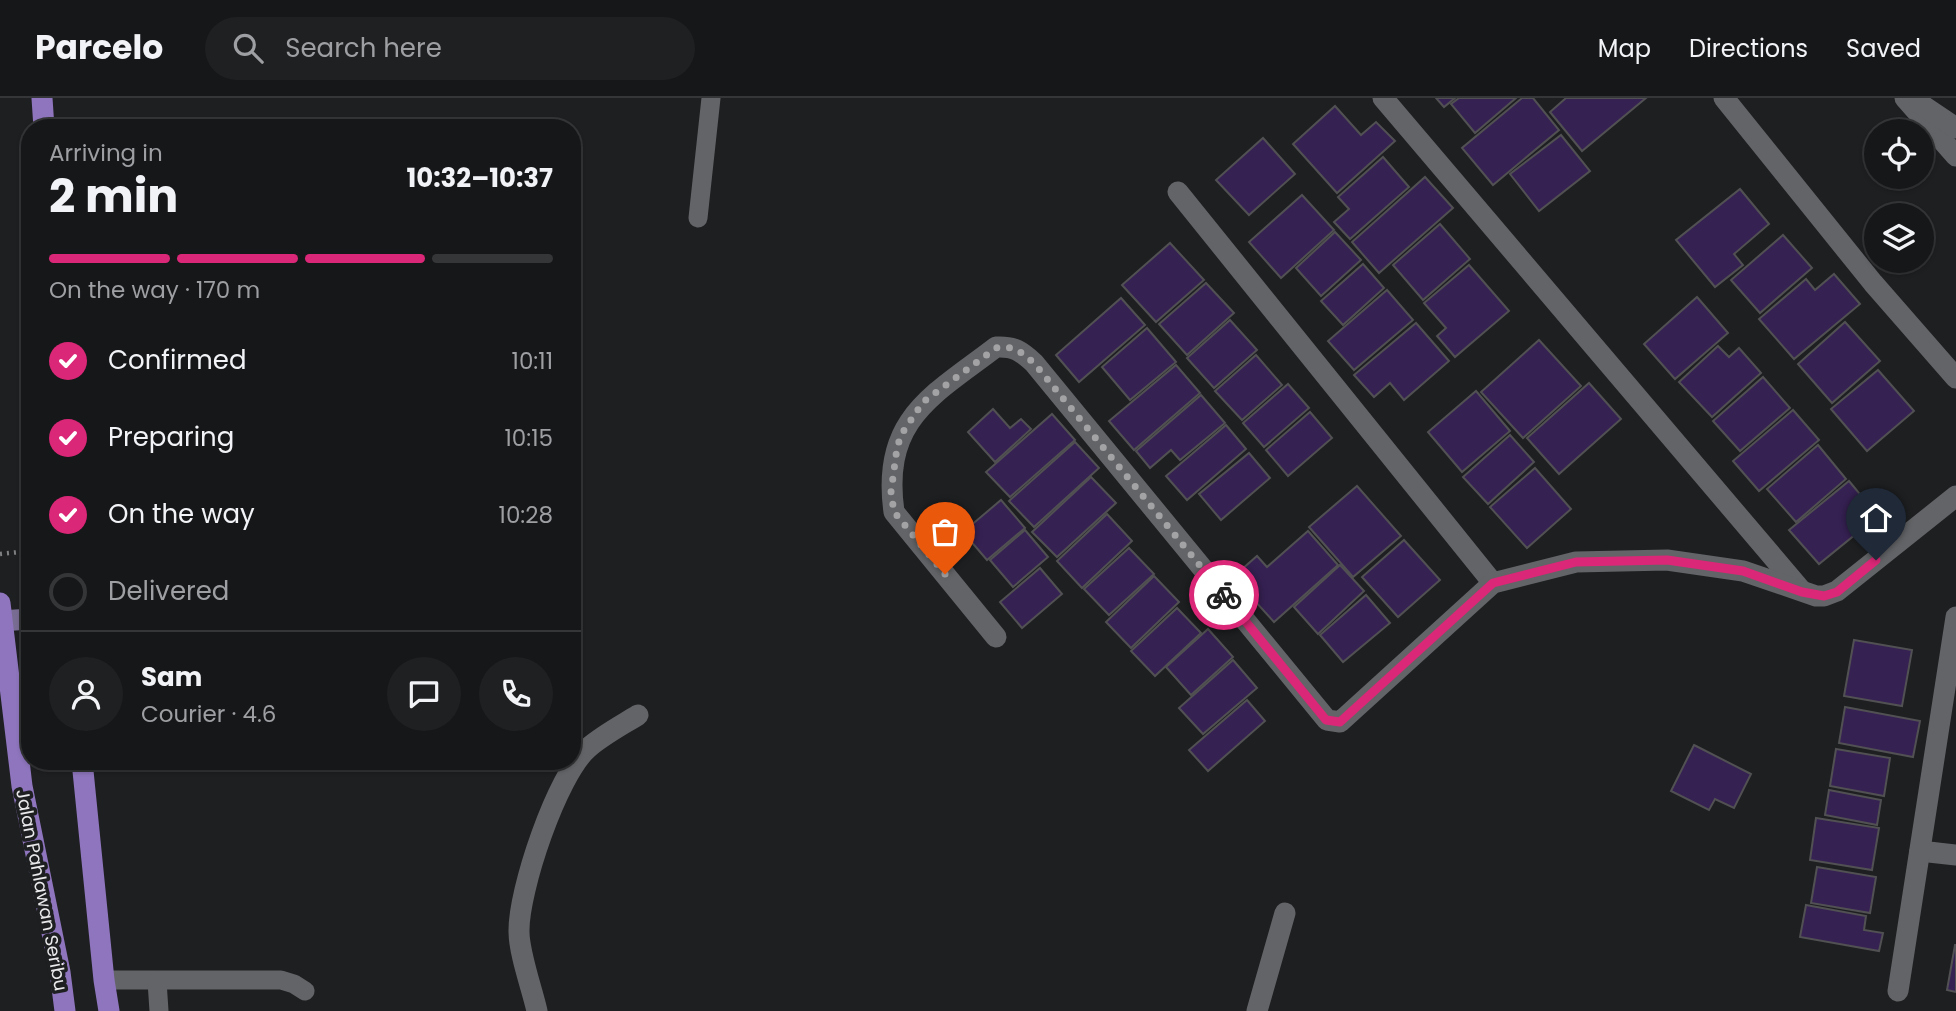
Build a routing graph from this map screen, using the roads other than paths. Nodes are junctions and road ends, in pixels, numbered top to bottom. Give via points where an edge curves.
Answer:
1 (42, 98) edge
2 (711, 98) edge
3 (1383, 98) edge
4 (1724, 98) edge
5 (1905, 98) edge
6 (1912, 98) edge
7 (43, 119) edge
8 (1956, 128) edge
9 (1956, 156) edge
10 (1178, 192) dead end
11 (698, 218) dead end
12 (1956, 378) edge
13 (1956, 496) edge
14 (1493, 583) junction
15 (1802, 592) junction
16 (1, 615) edge
17 (1956, 617) edge
18 (21, 618) edge
19 (996, 637) dead end
20 (638, 715) dead end
21 (581, 758) edge
22 (83, 770) edge
23 (573, 770) edge
24 (1920, 851) junction
25 (1956, 855) edge
26 (1285, 913) dead end
27 (104, 980) junction
28 (157, 981) junction
29 (305, 991) dead end
30 (1898, 991) dead end
31 (65, 1011) edge
32 (109, 1011) edge
33 (159, 1011) edge
34 (537, 1011) edge
35 (1257, 1011) edge

1 - 7 main road
2 - 11 lane
3 - 15 street
4 - 12 street
5 - 9 street
6 - 8 street
10 - 14 street
13 - 15 street via 1837,592 1824,596
14 - 15 street via 1576,562 1667,560 1743,571
14 - 19 street via 1340,722 1326,720 1034,363 1008,346 996,348 923,402 901,435 891,492 894,512
16 - 18 street
16 - 31 main road, Jalan Pahlawan Seribu via 22,786
17 - 24 street
20 - 21 street
22 - 27 main road
23 - 34 street via 541,833 520,911 518,935
24 - 25 street
24 - 30 street
26 - 35 street
27 - 28 lane
27 - 32 main road
28 - 29 lane via 281,980
28 - 33 lane

